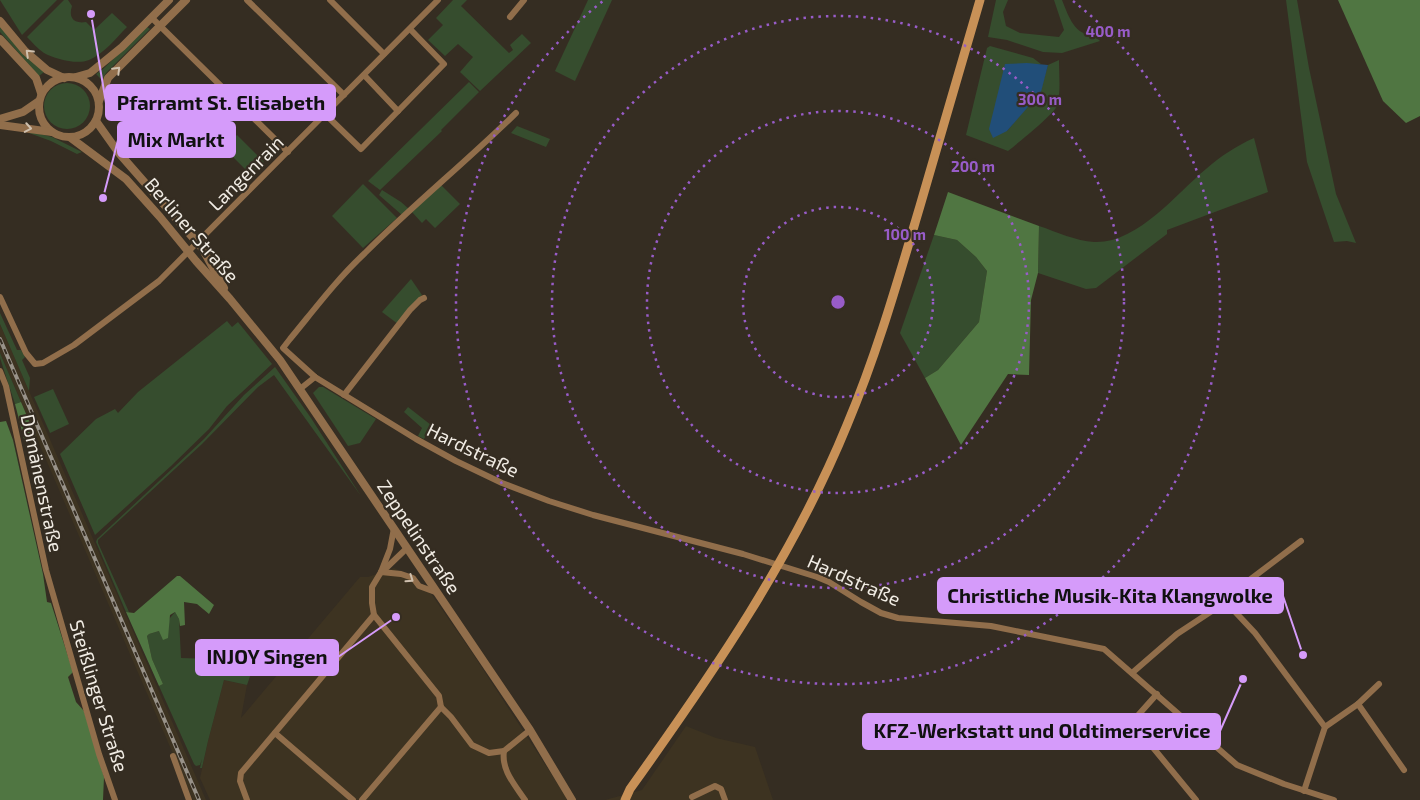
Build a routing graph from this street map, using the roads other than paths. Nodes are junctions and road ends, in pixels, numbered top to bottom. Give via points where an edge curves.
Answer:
1 (169, 0) edge
2 (186, 0) edge
3 (247, 0) edge
4 (330, 0) edge
5 (438, 0) edge
6 (524, 0) edge
7 (980, 0) edge
8 (510, 17) dead end
9 (152, 18) junction
10 (0, 21) edge
11 (160, 26) junction
12 (410, 29) junction
13 (0, 39) edge
14 (384, 54) junction
15 (364, 76) junction
16 (64, 78) junction
17 (74, 78) junction
18 (344, 95) junction
19 (40, 97) junction
20 (99, 101) junction
21 (398, 111) junction
22 (516, 113) dead end
23 (325, 114) junction
24 (0, 119) edge
25 (96, 121) junction
26 (0, 125) edge
27 (52, 132) junction
28 (71, 138) junction
29 (288, 152) junction
30 (198, 243) junction
31 (189, 252) junction
32 (0, 296) edge
33 (424, 298) dead end
34 (230, 299) junction
35 (0, 371) edge
36 (315, 377) junction
37 (3, 387) edge
38 (300, 389) junction
39 (344, 395) junction
40 (394, 528) junction
41 (1301, 541) dead end
42 (407, 548) junction
43 (779, 565) junction
44 (381, 572) junction
45 (438, 593) junction
46 (54, 601) joint
47 (1225, 601) junction
48 (374, 615) junction
49 (1132, 673) junction
50 (1379, 684) dead end
51 (1157, 694) junction
52 (1358, 704) junction
53 (441, 707) junction
54 (1132, 722) junction
55 (1324, 727) junction
56 (530, 730) junction
57 (275, 733) junction
58 (1077, 747) dead end
59 (504, 751) junction
60 (173, 756) dead end
61 (1404, 770) dead end
62 (630, 789) junction
63 (1304, 791) junction
64 (692, 797) dead end
65 (1193, 799) edge
66 (115, 800) edge
67 (189, 800) edge
68 (247, 800) edge
69 (354, 800) edge
70 (362, 800) edge
71 (525, 800) edge
72 (572, 800) edge
73 (619, 800) edge
74 (625, 800) edge
75 (725, 800) edge
76 (1334, 800) edge

1 - 9 street
2 - 11 street
3 - 18 street
4 - 14 street
5 - 12 street, Langenrain
6 - 8 street
7 - 43 main road via 888,314 847,425
9 - 11 street
9 - 17 street via 90,73
16 -> 10 street via 47,70
20 -> 11 street via 108,78
11 - 29 street
12 - 14 street, Langenrain
12 - 21 street via 444,64
13 - 19 street via 36,78
14 - 15 street, Langenrain
15 - 18 street, Langenrain
15 - 21 street
16 - 17 street
16 - 19 street via 51,83
17 - 20 street via 90,86
18 - 23 street, Langenrain
19 - 24 street via 23,112
19 - 27 street via 40,115
20 - 25 street
21 - 23 street via 361,149
22 - 36 street, Hardstraße via 365,253 290,339 284,348
23 - 29 street, Langenrain
25 - 28 street via 86,133
25 - 30 street, Berliner Straße via 118,152
26 -> 27 street
27 - 28 street
28 - 31 street, Berliner Straße via 126,179
29 - 30 street, Langenrain
30 - 31 street, Langenrain
30 - 34 street, Berliner Straße
31 - 32 street, Langenrain via 159,281 87,336 43,363 35,364 26,353
31 - 34 street, Berliner Straße
33 - 39 street via 410,310
34 - 38 street, Zeppelinstraße
35 - 37 street, Domänenstraße
36 - 38 street
36 - 39 street, Hardstraße
37 - 46 street, Domänenstraße
38 - 40 street, Zeppelinstraße
39 - 43 street, Hardstraße via 448,456 502,483 593,515
40 - 42 street, Zeppelinstraße
40 - 44 street
41 - 47 street
42 - 44 street
42 - 45 street, Zeppelinstraße
43 - 49 street, Hardstraße via 829,582 881,613 916,620 991,626 1091,645 1104,649
43 - 62 main road via 728,649
44 -> 45 street via 413,578 419,586
44 - 48 street via 372,587
45 - 56 street, Zeppelinstraße
46 - 66 street, Steißlinger Straße
47 - 49 street via 1177,634
47 - 55 street via 1255,633
48 - 53 street via 439,696
48 - 57 street
49 - 51 street, Hardstraße
50 - 52 street
51 - 54 street
51 - 63 street, Hardstraße via 1237,765
52 - 55 street
52 - 61 street
53 - 59 street via 472,745 489,753
53 - 70 street
54 - 58 street
54 - 65 street
55 - 63 street
56 - 59 street
56 - 72 street, Zeppelinstraße
57 - 68 street via 240,776
57 - 69 street
59 - 71 street via 504,766
60 - 67 street
62 - 73 main road
62 - 74 main road
63 - 76 street, Hardstraße
64 - 75 street via 715,786 721,789

